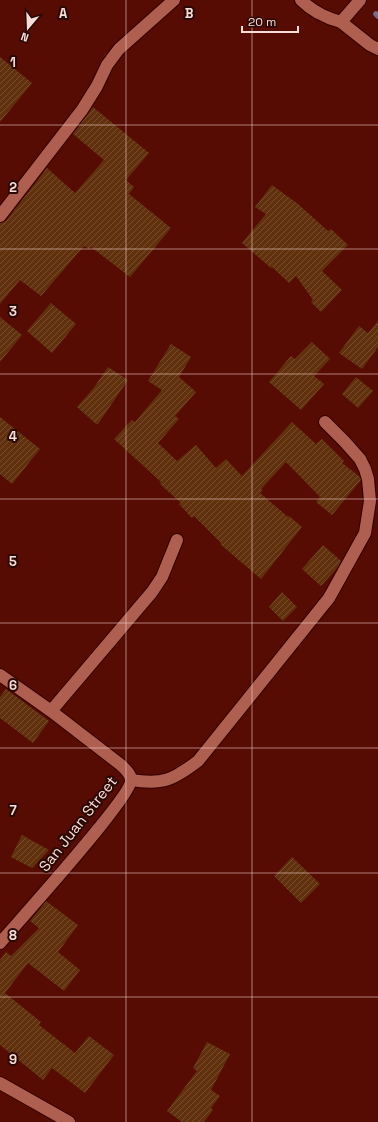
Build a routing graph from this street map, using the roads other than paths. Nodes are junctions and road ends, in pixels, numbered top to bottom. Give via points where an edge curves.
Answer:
1 (174, 0) edge
2 (301, 0) edge
3 (360, 0) edge
4 (340, 22) junction
5 (378, 49) edge
6 (0, 216) edge
7 (325, 422) dead end
8 (177, 540) dead end
9 (0, 675) edge
10 (51, 711) junction
11 (131, 780) junction
12 (0, 943) edge
13 (0, 1082) edge
14 (69, 1122) edge

1 - 6 street via 119,49 82,110
2 - 4 street via 322,15
3 - 4 street
4 - 5 street
7 - 11 street via 360,459 368,479 370,501 365,533 351,562 329,598 198,761 178,776 164,781
8 - 10 street via 165,572 152,592
9 - 10 street, San Juan Street
10 - 11 street, San Juan Street via 121,765
11 - 12 street, San Juan Street via 120,802
13 - 14 street

